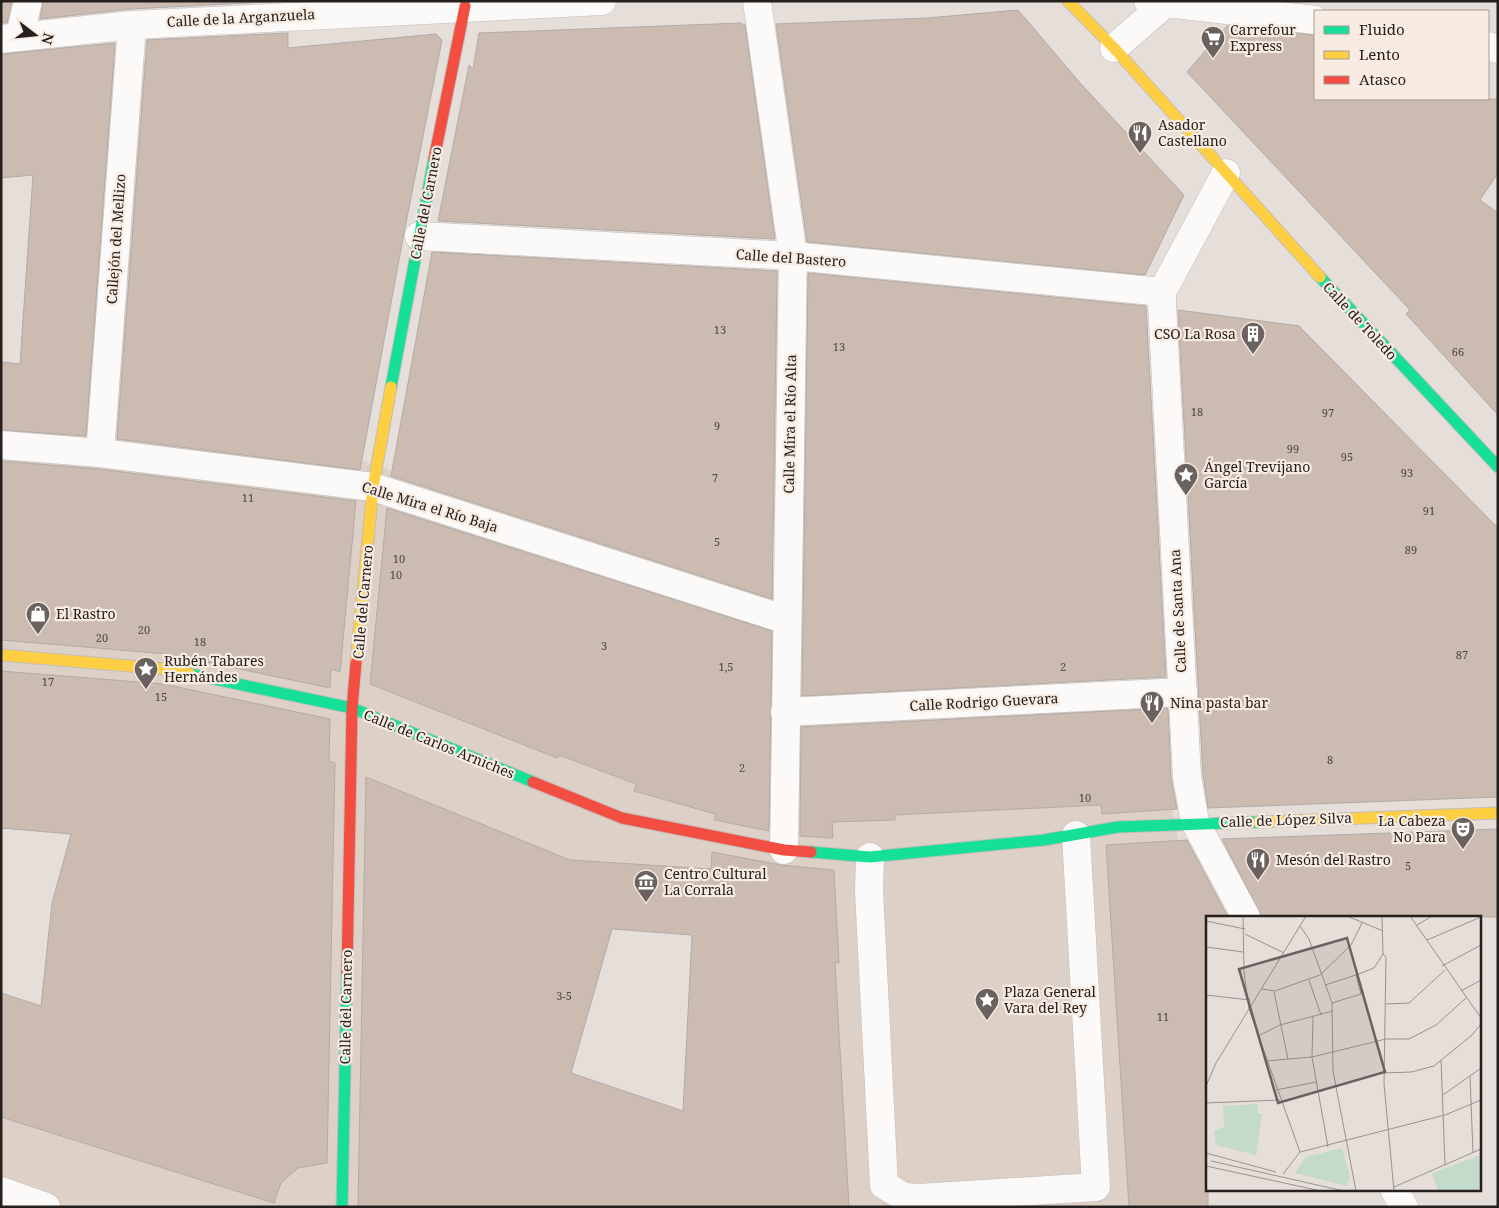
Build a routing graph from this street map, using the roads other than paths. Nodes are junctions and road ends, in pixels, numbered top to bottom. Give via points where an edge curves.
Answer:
1 (28, 1) edge
2 (602, 1) edge
3 (756, 1) edge
4 (1068, 1) edge
5 (1161, 2) edge
6 (465, 6) junction
7 (1314, 20) edge
8 (132, 24) junction
9 (11, 37) edge
10 (1114, 48) junction
11 (1226, 173) junction
12 (419, 236) junction
13 (793, 256) junction
14 (1162, 292) junction
15 (1, 445) edge
16 (100, 453) junction
17 (1498, 467) edge
18 (373, 488) junction
19 (787, 620) junction
20 (1, 655) edge
21 (1183, 692) junction
22 (352, 708) junction
23 (785, 712) junction
24 (1498, 813) edge
25 (1195, 822) junction
26 (1076, 835) junction
27 (784, 850) junction
28 (870, 857) junction
29 (1245, 916) edge
30 (1395, 1190) edge
31 (1, 1191) edge
32 (1096, 1197) edge
33 (46, 1207) edge
34 (342, 1207) edge
35 (1404, 1207) edge

1 - 9 street
2 - 6 street, Calle de la Arganzuela
3 - 13 street, Calle Mira el Río Alta
4 - 10 street, Calle de Toledo
5 - 7 street
5 - 10 street
6 - 8 street, Calle de la Arganzuela
6 - 12 street, Calle del Carnero
8 - 9 street, Calle de la Arganzuela
8 - 16 street, Callejón del Mellizo
10 - 11 street, Calle de Toledo
11 - 14 street
11 - 17 street, Calle de Toledo via 1341,301
12 - 13 street, Calle del Bastero
12 - 18 street, Calle del Carnero
13 - 14 street, Calle del Bastero
13 - 19 street, Calle Mira el Río Alta
14 - 21 street, Calle de Santa Ana
15 - 16 street, Calle Mira el Río Baja
16 - 18 street, Calle Mira el Río Baja
18 - 19 street, Calle Mira el Río Baja
18 - 22 street, Calle del Carnero
19 - 23 street, Calle Mira el Río Alta
20 - 22 street, Calle de Carlos Arniches via 165,669
21 - 23 street, Calle Rodrigo Guevara
21 - 25 street, Calle de Santa Ana via 1187,777
22 - 27 street, Calle de Carlos Arniches via 622,818
22 - 34 street, Calle del Carnero
23 - 27 street, Calle Mira el Río Alta
24 - 25 street, Calle de López Silva
25 - 26 street, Calle de López Silva via 1118,827
25 - 29 street, Calle de Santa Ana
26 - 28 street
26 - 32 street
27 - 28 street, Calle de Carlos Arniches
28 - 32 street via 884,1185 904,1197 918,1198
30 - 35 street
31 - 33 street

